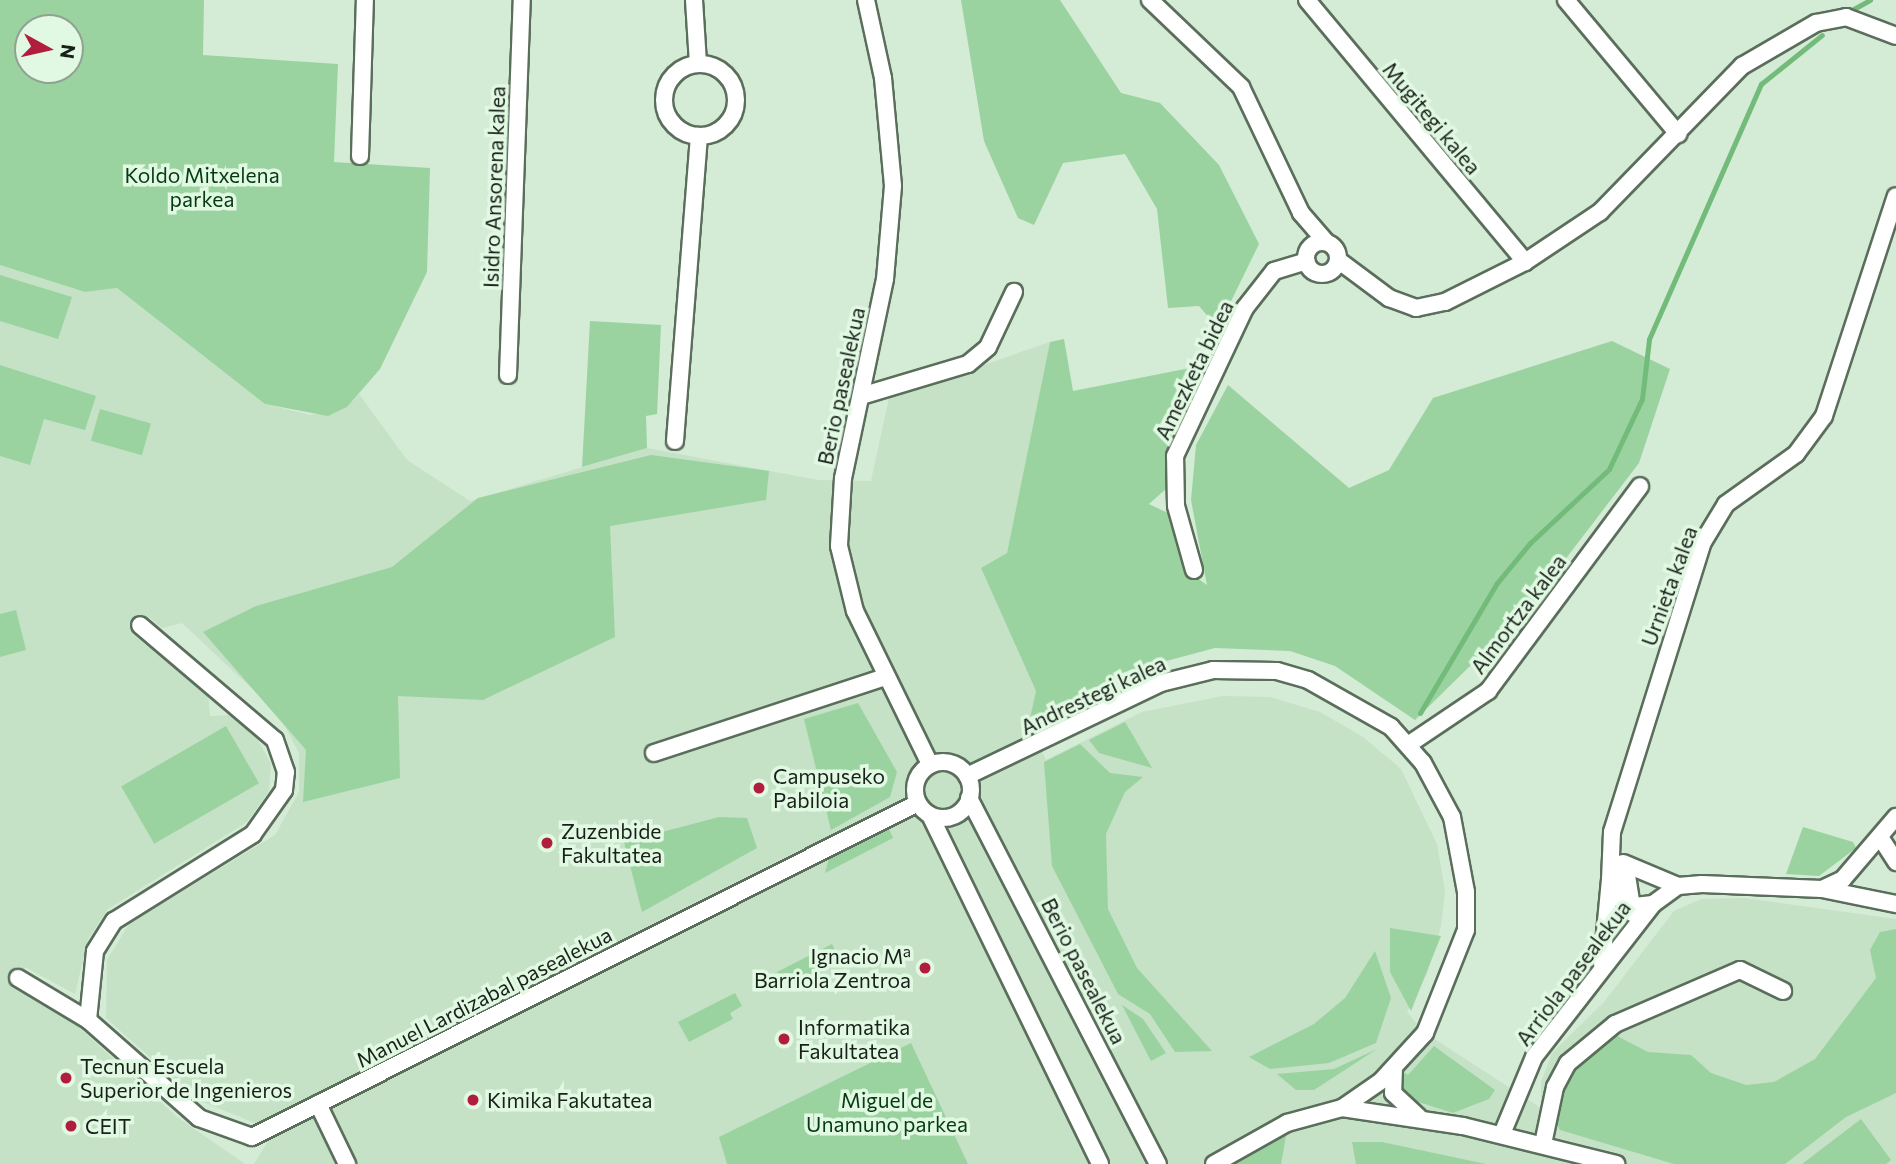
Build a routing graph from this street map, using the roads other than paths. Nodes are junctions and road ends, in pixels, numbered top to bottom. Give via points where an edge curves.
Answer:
1 (365, 0) edge
2 (522, 0) edge
3 (694, 0) edge
4 (866, 0) edge
5 (1150, 0) edge
6 (1307, 0) edge
7 (1566, 0) edge
8 (1896, 36) edge
9 (698, 64) junction
10 (1678, 134) junction
11 (699, 136) junction
12 (360, 156) dead end
13 (1896, 197) edge
14 (1326, 243) junction
15 (1338, 260) junction
16 (1306, 261) junction
17 (1525, 262) junction
18 (1014, 292) dead end
19 (508, 375) dead end
20 (860, 396) junction
21 (674, 441) dead end
22 (1640, 486) dead end
23 (1194, 570) dead end
24 (140, 625) dead end
25 (885, 677) junction
26 (1408, 745) junction
27 (654, 752) dead end
28 (930, 764) junction
29 (967, 776) junction
30 (969, 798) junction
31 (918, 803) junction
32 (930, 815) junction
33 (1896, 817) edge
34 (1612, 832) junction
35 (1880, 837) junction
36 (1896, 862) edge
37 (1626, 869) junction
38 (1610, 880) junction
39 (1678, 886) junction
40 (1822, 889) junction
41 (1653, 904) junction
42 (1896, 904) edge
43 (1634, 906) junction
44 (1629, 929) junction
45 (1602, 965) junction
46 (18, 978) dead end
47 (1783, 991) dead end
48 (88, 1020) junction
49 (1394, 1068) junction
50 (318, 1104) junction
51 (1342, 1108) junction
52 (1420, 1118) junction
53 (1502, 1134) junction
54 (1543, 1144) junction
55 (1097, 1160) edge
56 (347, 1164) edge
57 (1158, 1164) edge
58 (1214, 1164) edge
59 (1616, 1164) edge

1 - 12 street
2 - 19 street, Isidro Ansorena kalea
3 - 9 street
4 - 20 street, Berio pasealekua via 883,78 893,186 886,279
5 - 14 street via 1241,87 1301,213
6 - 17 street, Mugitegi kalea
7 - 10 street
8 - 10 street via 1846,17 1816,23 1742,66
9 - 11 street via 670,79 664,101 670,120
9 - 11 street via 730,79 736,103 728,123
10 - 17 street via 1600,212
11 - 21 street
13 - 34 street, Urnieta kalea via 1824,416 1796,454 1727,504 1703,542
14 - 15 street
14 - 16 street, Amezketa bidea via 1312,246
15 - 16 street, Amezketa bidea via 1322,274
15 - 17 street via 1389,298 1416,308 1445,302
16 - 23 street, Amezketa bidea via 1274,271 1245,307 1175,456 1176,506
18 - 20 street via 988,346 968,364
20 - 25 street, Berio pasealekua via 841,489 839,546 855,611
22 - 26 street, Almortza kalea via 1488,691
24 - 48 street via 275,740 284,790 253,834 114,921 94,951
25 - 27 street
25 - 28 street, Berio pasealekua
26 - 29 street, Andrestegi kalea via 1373,713 1308,680 1277,671 1213,670 1161,683
26 - 49 street, Andrestegi kalea via 1452,817 1467,902 1461,951 1446,991 1425,1032
28 - 29 street via 955,764
28 - 31 street via 917,778
29 - 30 street
30 - 32 street via 953,816
30 - 57 street, Berio pasealekua
31 - 32 street
31 - 50 street, Manuel Lardizabal pasealekua
32 - 55 street
33 - 35 street
34 - 37 street
34 - 38 street, Urnieta kalea
35 - 36 street
35 - 40 street via 1843,879
37 - 38 street
37 - 39 street
37 - 43 street
38 - 43 street via 1620,899
38 - 45 street, Urnieta kalea
39 - 40 street via 1737,882
39 - 41 street, Arriola pasealekua
40 - 42 street
41 - 43 street
41 - 44 street, Arriola pasealekua
43 - 44 street
44 - 45 street, Arriola pasealekua
45 - 53 street, Arriola pasealekua via 1534,1057
46 - 48 street, Manuel Lardizabal pasealekua
47 - 54 street via 1740,970 1615,1024 1568,1063 1555,1087
48 - 50 street, Manuel Lardizabal pasealekua via 199,1118 252,1137
49 - 51 street, Andrestegi kalea
49 - 52 street via 1393,1093
50 - 56 street
51 - 52 street
51 - 58 street via 1287,1124
52 - 53 street
53 - 54 street
54 - 59 street

